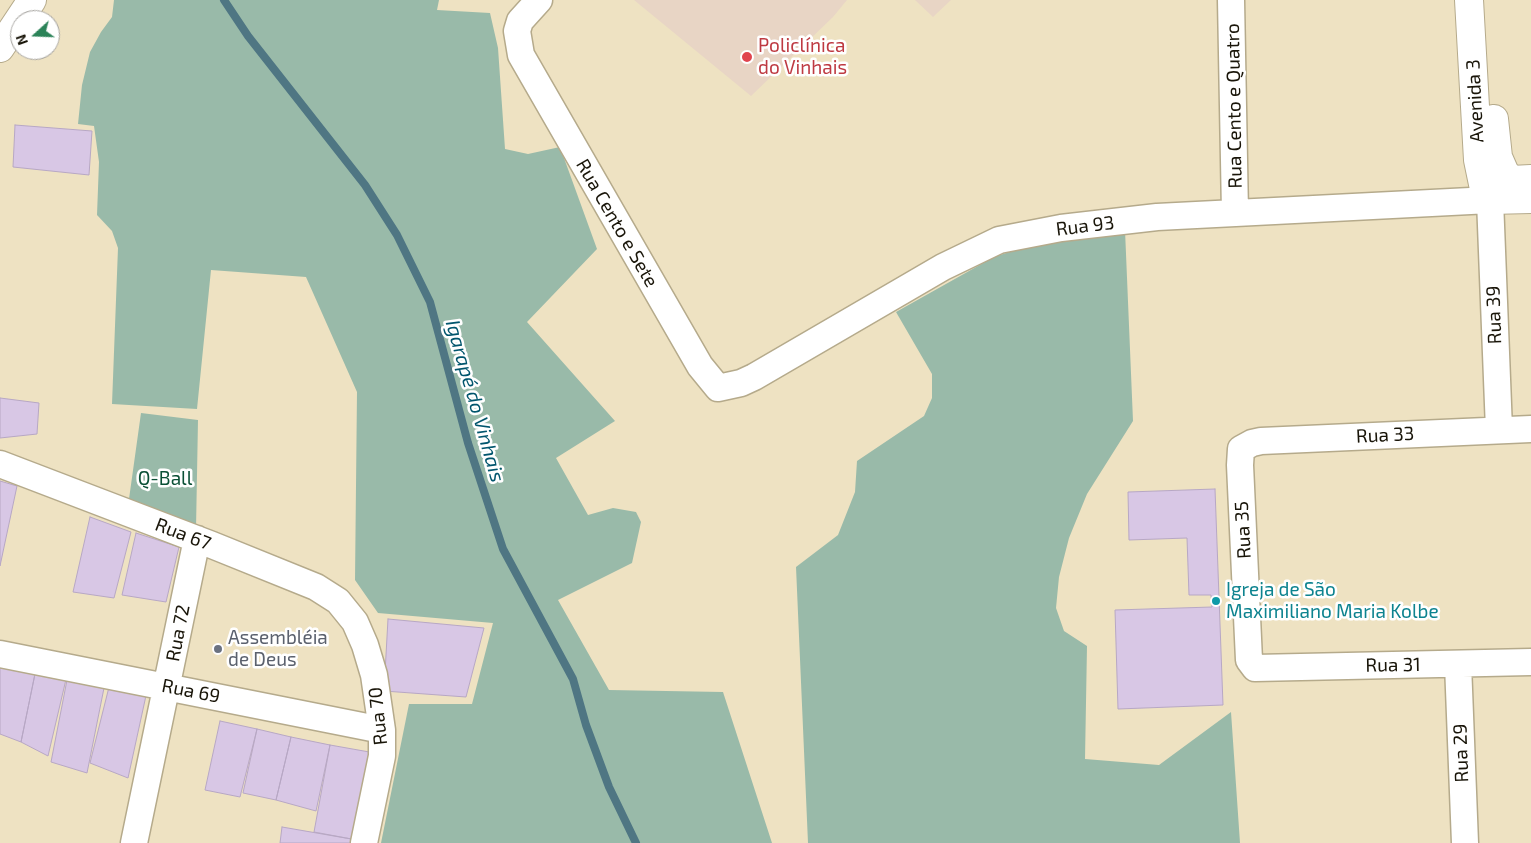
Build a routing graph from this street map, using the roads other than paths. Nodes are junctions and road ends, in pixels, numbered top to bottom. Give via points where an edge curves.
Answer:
1 (32, 0) edge
2 (538, 0) edge
3 (1231, 0) edge
4 (1469, 0) edge
5 (1488, 0) edge
6 (0, 48) edge
7 (1521, 179) edge
8 (1531, 199) edge
9 (1490, 200) junction
10 (1235, 213) junction
11 (718, 388) joint
12 (1531, 429) edge
13 (1499, 430) junction
14 (1242, 449) joint
15 (0, 464) edge
16 (197, 539) junction
17 (354, 622) joint
18 (0, 654) edge
19 (1531, 662) edge
20 (1458, 664) junction
21 (1255, 668) joint
22 (168, 686) junction
23 (382, 730) junction
24 (134, 843) edge
25 (364, 843) edge
26 (1465, 843) edge

1 - 6 street
2 - 11 street, Rua Cento e Sete via 520,21 517,31 521,55 700,366
3 - 10 street, Rua Cento e Quatro
4 - 9 street, Avenida 3 via 1478,160 1484,189
5 - 7 street, Avenida 3 via 1496,145 1501,166
7 - 9 street
8 - 9 street
9 - 10 street, Rua 93
9 - 13 street, Rua 39
10 - 11 street, Rua 93 via 1068,227 999,240 943,267 754,377
12 - 13 street, Rua 33
13 - 14 street, Rua 33 via 1262,441
14 - 21 street, Rua 35 via 1240,465 1249,660
15 - 16 street, Rua 67
16 - 17 street, Rua 67 via 316,587 338,601
16 - 22 street, Rua 72
17 - 23 street, Rua 70 via 374,675
18 - 22 street, Rua 69
19 - 20 street, Rua 31
20 - 21 street, Rua 31
20 - 26 street, Rua 29
22 - 23 street, Rua 69
22 - 24 street, Rua 72
23 - 25 street, Rua 70 via 382,756

